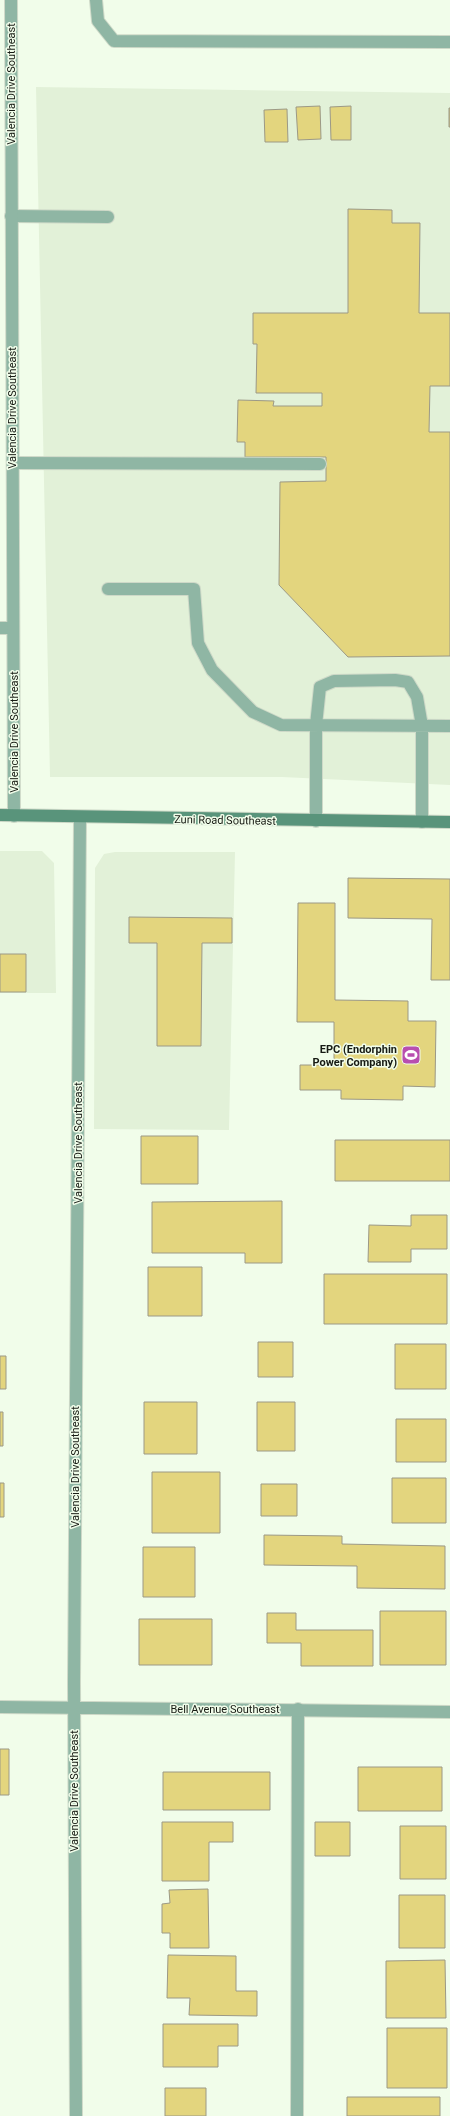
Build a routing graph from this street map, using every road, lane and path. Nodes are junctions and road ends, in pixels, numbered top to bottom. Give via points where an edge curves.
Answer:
1 (11, 0) edge
2 (96, 0) edge
3 (450, 42) edge
4 (11, 216) junction
5 (108, 216) dead end
6 (12, 463) junction
7 (320, 464) dead end
8 (108, 589) dead end
9 (0, 628) edge
10 (13, 628) junction
11 (316, 725) junction
12 (422, 726) junction
13 (450, 726) edge
14 (0, 815) edge
15 (14, 816) junction
16 (80, 818) junction
17 (316, 821) junction
18 (422, 822) junction
19 (450, 822) edge
20 (0, 1707) edge
21 (74, 1708) junction
22 (298, 1710) junction
23 (450, 1712) edge
24 (76, 2116) edge
25 (297, 2116) edge

1 - 4 street, Valencia Drive Southeast
2 - 3 street via 98,21 114,41
4 - 5 street
4 - 6 street, Valencia Drive Southeast
6 - 7 street
6 - 10 street, Valencia Drive Southeast
8 - 11 street via 194,589 198,643 212,670 253,712 281,725
9 - 10 street
10 - 15 street, Valencia Drive Southeast
11 - 12 street
11 - 12 street via 320,687 334,681 395,680 408,682 417,697
11 - 17 street
12 - 13 street
12 - 18 street
14 - 15 street, Zuni Road Southeast
15 - 16 street, Zuni Road Southeast
16 - 17 street, Zuni Road Southeast
16 - 21 street, Valencia Drive Southeast
17 - 18 street, Zuni Road Southeast
18 - 19 street, Zuni Road Southeast
20 - 21 street, Bell Avenue Southeast
21 - 22 street, Bell Avenue Southeast
21 - 24 street, Valencia Drive Southeast
22 - 23 street, Bell Avenue Southeast
22 - 25 street

